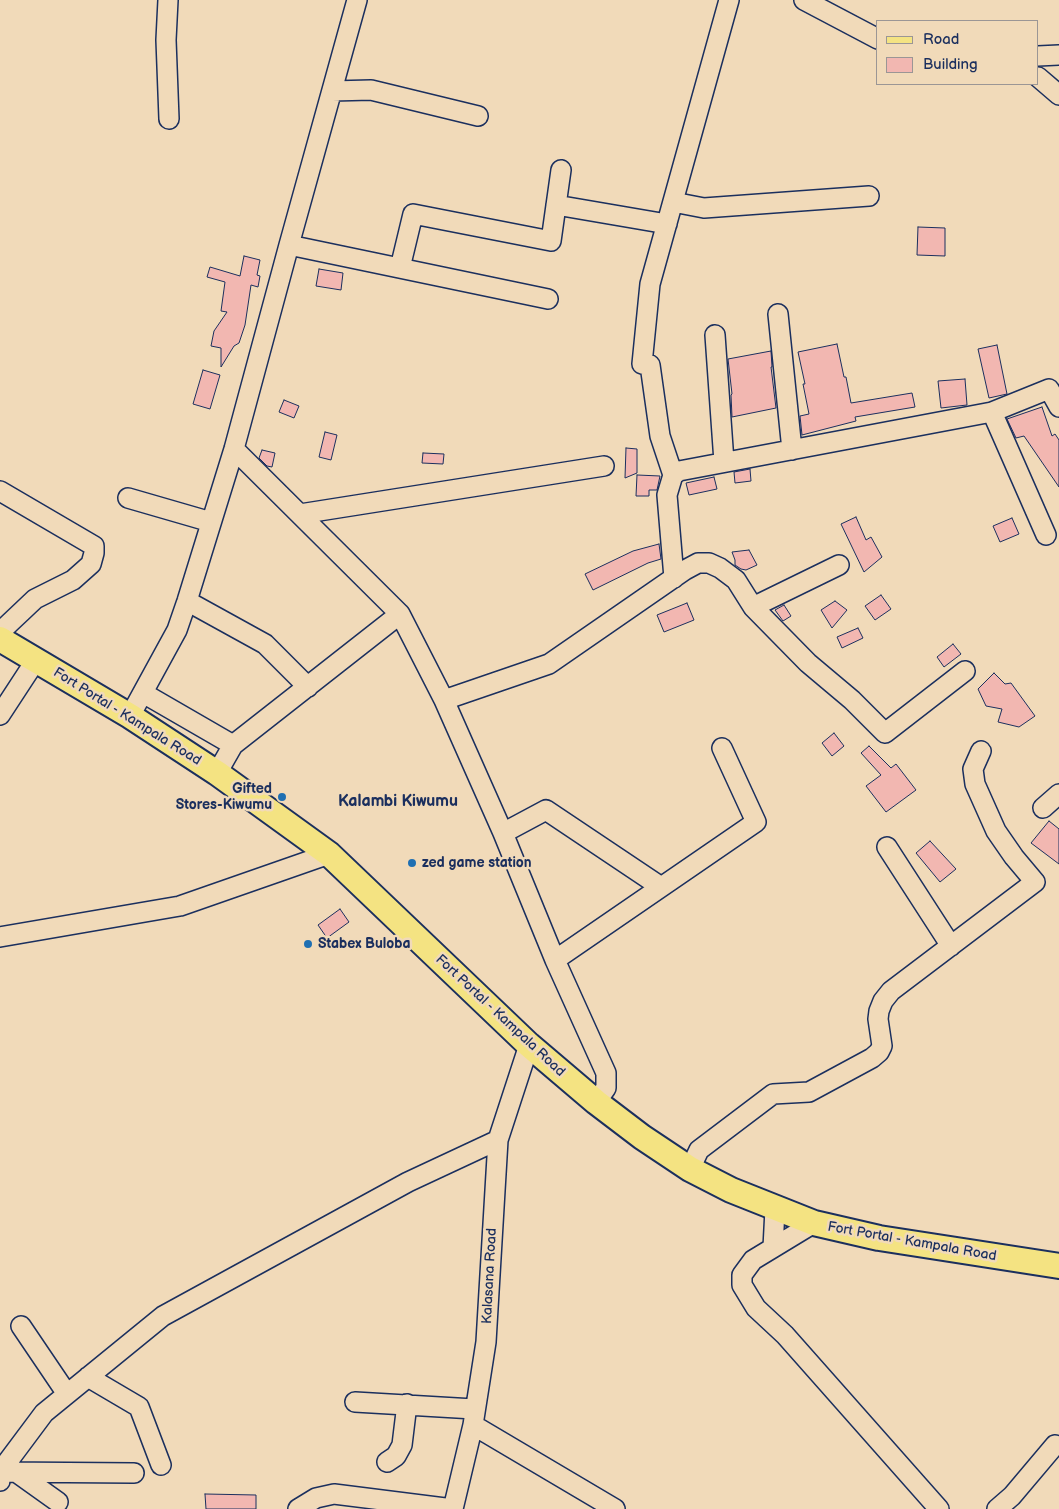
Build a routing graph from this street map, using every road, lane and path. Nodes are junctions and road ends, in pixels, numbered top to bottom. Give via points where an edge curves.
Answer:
1 (168, 0) edge
2 (357, 0) edge
3 (729, 0) edge
4 (804, 0) edge
5 (876, 38) edge
6 (1059, 55) edge
7 (1039, 56) edge
8 (1039, 78) edge
9 (332, 91) junction
10 (1059, 95) edge
11 (478, 116) dead end
12 (169, 119) dead end
13 (562, 170) dead end
14 (869, 196) dead end
15 (673, 202) junction
16 (556, 205) junction
17 (667, 224) junction
18 (289, 245) junction
19 (400, 268) junction
20 (548, 299) dead end
21 (778, 314) dead end
22 (715, 335) dead end
23 (1059, 408) edge
24 (992, 412) junction
25 (234, 449) junction
26 (792, 450) junction
27 (724, 462) junction
28 (604, 466) dead end
29 (673, 475) junction
30 (0, 491) edge
31 (128, 498) dead end
32 (300, 514) junction
33 (211, 522) junction
34 (1046, 535) dead end
35 (839, 565) dead end
36 (674, 578) junction
37 (187, 601) junction
38 (754, 608) junction
39 (400, 614) junction
40 (0, 632) edge
41 (0, 640) edge
42 (36, 660) junction
43 (965, 672) dead end
44 (308, 687) junction
45 (143, 692) junction
46 (444, 700) junction
47 (0, 715) edge
48 (130, 716) junction
49 (233, 746) junction
50 (722, 748) dead end
51 (981, 751) dead end
52 (217, 773) junction
53 (1059, 794) edge
54 (1043, 808) dead end
55 (503, 832) junction
56 (887, 847) dead end
57 (329, 854) junction
58 (661, 888) junction
59 (0, 937) edge
60 (950, 946) junction
61 (555, 960) junction
62 (529, 1045) junction
63 (596, 1102) junction
64 (498, 1140) junction
65 (690, 1169) junction
66 (775, 1208) junction
67 (814, 1223) junction
68 (773, 1248) junction
69 (1059, 1266) edge
70 (21, 1326) dead end
71 (88, 1376) junction
72 (67, 1394) junction
73 (355, 1402) dead end
74 (407, 1404) junction
75 (474, 1417) junction
76 (1055, 1445) dead end
77 (387, 1462) dead end
78 (161, 1465) dead end
79 (134, 1473) dead end
80 (4, 1474) edge
81 (58, 1502) dead end
82 (298, 1509) edge
83 (453, 1509) edge
84 (615, 1509) edge
85 (939, 1509) edge
86 (997, 1509) edge

1 - 12 street
2 - 9 street
3 - 15 street
4 - 5 street
6 - 7 street
8 - 10 street
9 - 11 street via 371,90
9 - 18 street
13 - 16 street
14 - 15 street via 704,208
15 - 17 street
16 - 17 street
16 - 19 street via 551,241 413,214
17 - 29 street via 650,284 642,364 650,365 660,436
18 - 19 street
18 - 25 street
19 - 20 street
21 - 26 street
22 - 27 street
23 - 24 street via 1049,390
24 - 26 street
24 - 34 street
25 - 32 street
25 - 33 street
26 - 27 street
27 - 29 street
28 - 32 street
29 - 36 street via 667,496
30 - 40 street via 94,546 94,553 92,564 73,580 35,599
31 - 33 street
32 - 39 street
33 - 37 street
35 - 38 street
36 - 38 street via 698,563 709,563 736,580
36 - 46 street via 549,664
37 - 44 street via 265,644
37 - 45 street via 177,630
38 - 43 street via 885,733
39 - 44 street
39 - 46 street
41 - 42 main road, Fort Portal - Kampala Road
42 - 47 street
42 - 48 main road, Fort Portal - Kampala Road
44 - 49 street
45 - 48 street
45 - 49 street
46 - 55 street
48 - 52 main road, Fort Portal - Kampala Road
49 - 52 street
50 - 58 street via 756,822
51 - 60 street via 973,769 975,784 996,831 1035,882
52 - 57 main road, Fort Portal - Kampala Road
53 - 54 street
55 - 58 street via 546,810
55 - 61 street
56 - 60 street
57 - 59 street via 180,906
57 - 62 main road, Fort Portal - Kampala Road
58 - 61 street
60 - 65 street via 891,991 883,1001 878,1019 882,1046 879,1052 809,1092 773,1094 699,1150
61 - 63 street via 606,1072 606,1088
62 - 63 main road, Fort Portal - Kampala Road
62 - 64 street, Kalasana Road
63 - 65 main road, Fort Portal - Kampala Road
64 - 71 street via 408,1182 163,1316
64 - 75 street, Kalasana Road via 486,1342
65 - 66 main road, Fort Portal - Kampala Road
66 - 67 main road, Fort Portal - Kampala Road
66 - 68 street
67 - 68 street
67 - 69 main road, Fort Portal - Kampala Road via 879,1238
68 - 85 street via 753,1260 742,1275 742,1285 756,1308 785,1335
70 - 72 street
71 - 72 street
71 - 78 street via 139,1407
72 - 80 street via 44,1413
73 - 74 street
74 - 75 street
74 - 77 street via 402,1445 396,1456
75 - 83 street, Kalasana Road
75 - 84 street
76 - 86 street
79 - 80 street
80 - 81 street
82 - 83 street via 316,1498 334,1494

